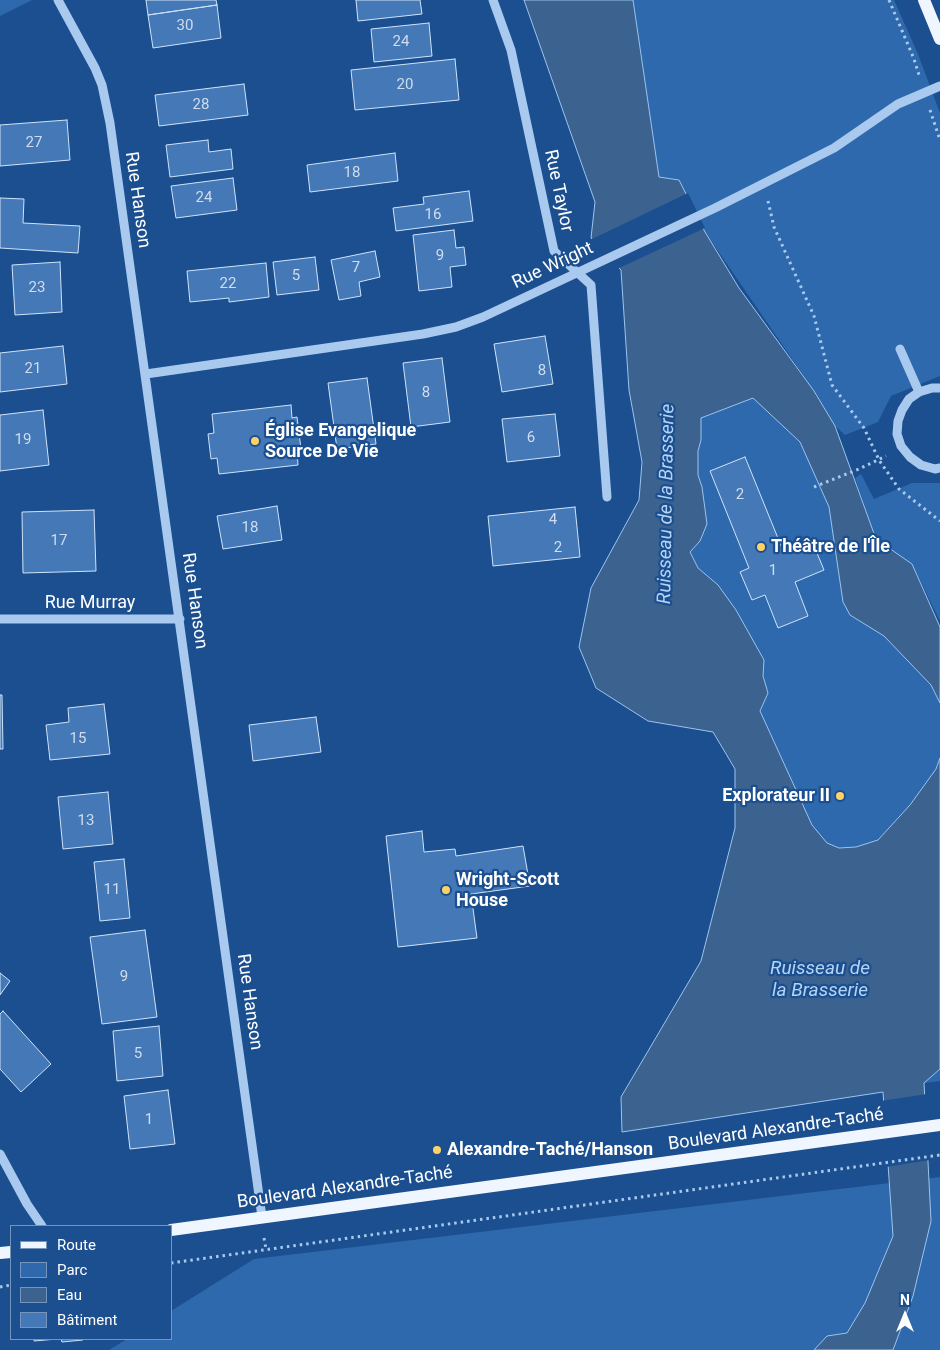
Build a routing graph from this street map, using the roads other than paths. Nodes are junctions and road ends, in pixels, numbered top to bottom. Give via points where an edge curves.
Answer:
1 (58, 0) edge
2 (493, 0) edge
3 (924, 0) edge
4 (940, 39) edge
5 (940, 86) edge
6 (577, 273) junction
7 (900, 349) dead end
8 (146, 374) junction
9 (940, 388) edge
10 (919, 392) junction
11 (940, 468) edge
12 (607, 497) dead end
13 (0, 619) edge
14 (180, 619) junction
15 (940, 1125) edge
16 (0, 1154) edge
17 (262, 1217) junction
18 (41, 1225) edge
19 (172, 1230) edge

1 - 8 street, Rue Hanson via 95,68 106,102
2 - 6 street, Rue Taylor via 511,50 554,251
3 - 4 main road
5 - 6 street, Rue Wright via 898,104 834,148
6 - 8 street, Rue Wright via 456,327
6 - 12 street, Rue Taylor via 592,285
7 - 10 street
8 - 14 street, Rue Hanson
9 - 10 street
10 - 11 street via 902,410 897,434 910,457 921,465
13 - 14 street, Rue Murray
14 - 17 street, Rue Hanson
15 - 17 main road, Boulevard Alexandre-Taché
16 - 18 street
17 - 19 main road, Boulevard Alexandre-Taché

